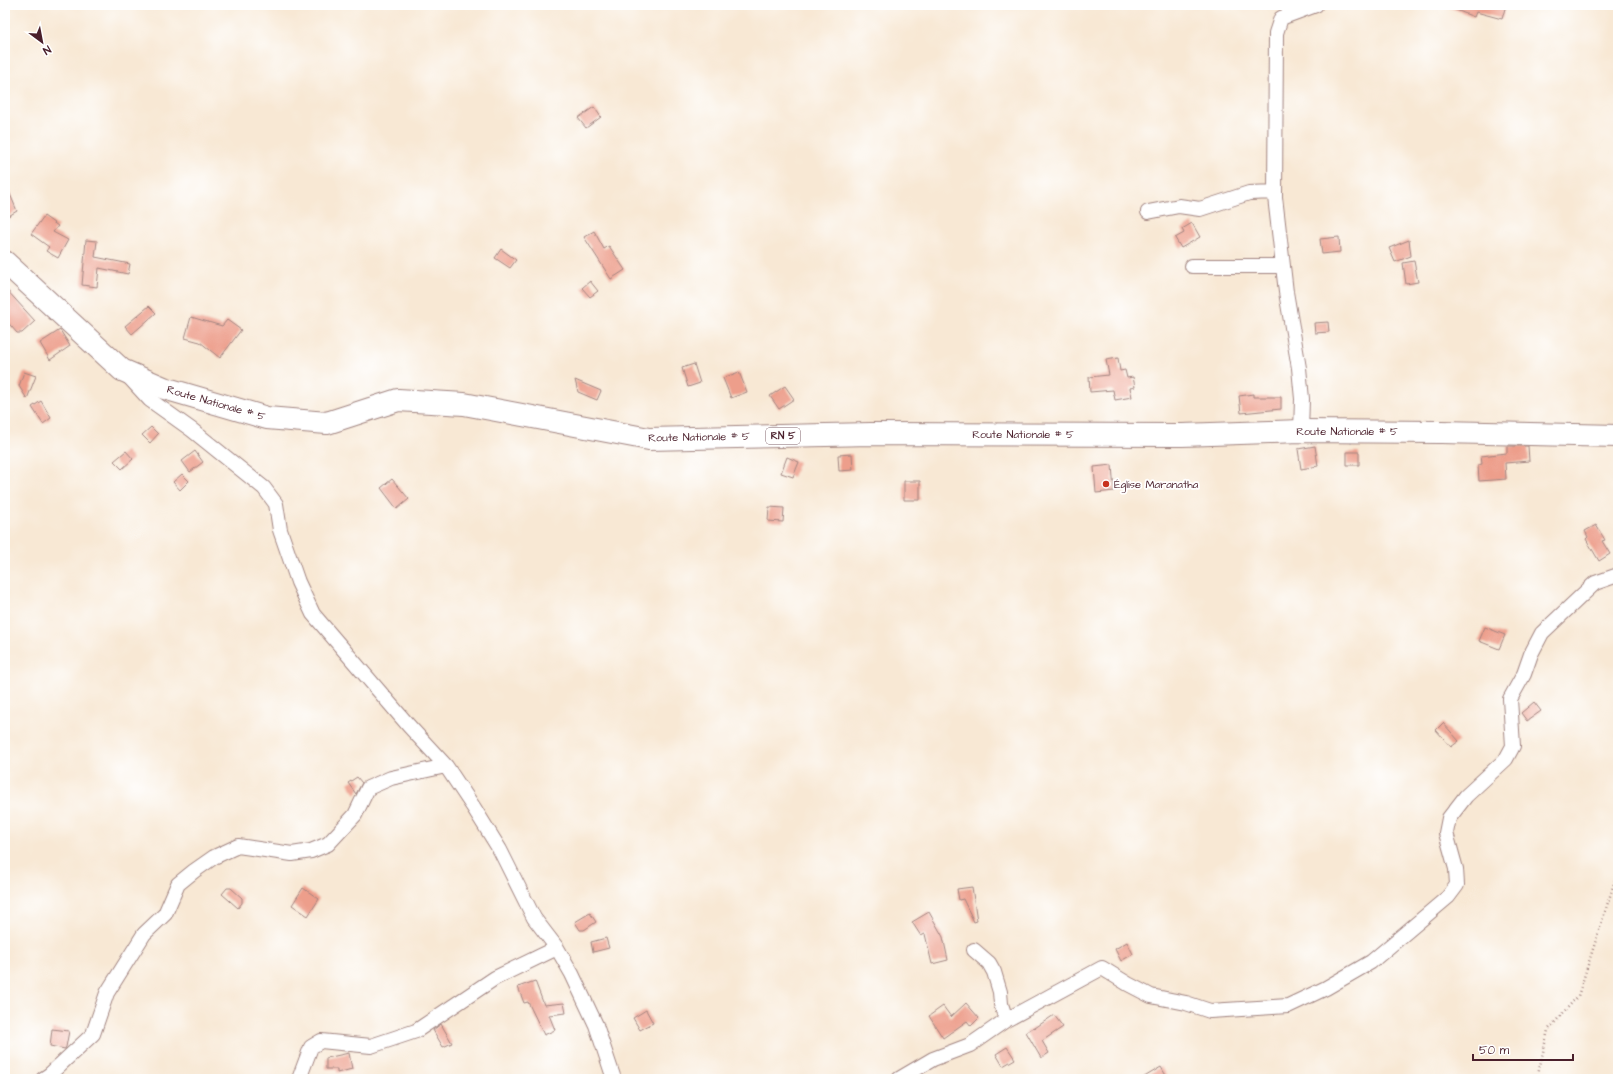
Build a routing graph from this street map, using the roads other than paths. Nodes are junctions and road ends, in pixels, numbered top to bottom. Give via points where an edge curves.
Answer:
1 (1316, 5) edge
2 (1275, 192) junction
3 (1148, 212) dead end
4 (5, 262) edge
5 (1192, 266) dead end
6 (1283, 266) junction
7 (122, 370) junction
8 (1301, 431) junction
9 (1618, 436) edge
10 (1618, 575) edge
11 (446, 766) junction
12 (557, 948) junction
13 (974, 950) dead end
14 (1006, 1020) junction
15 (43, 1079) edge
16 (299, 1079) edge
17 (614, 1079) edge
18 (898, 1079) edge

1 - 2 street via 1281,18 1276,33
2 - 3 street via 1249,193 1200,209 1179,206
2 - 6 street
4 - 7 main road, Route Nationale # 5 / RN 5
5 - 6 street
6 - 8 street via 1299,368 1302,399
7 - 8 main road, Route Nationale # 5 / RN 5 via 164,388 267,418 327,423 398,400 464,404 649,439 872,434 1182,435
7 - 11 street via 150,400 264,488 276,504 280,530 298,582 313,614
8 - 9 main road, Route Nationale # 5 / RN 5
10 - 14 street via 1595,584 1542,633 1510,699 1513,746 1506,759 1466,796 1449,818 1446,833 1456,869 1457,885 1448,897 1371,962 1288,1006 1210,1011 1186,1002 1151,996 1102,968
11 - 12 street via 500,850 534,918
11 - 15 street via 391,778 368,788 355,815 328,844 311,851 292,854 238,846 214,857 194,871 178,884 165,914 144,934 108,993 92,1034
12 - 16 street via 495,978 416,1031 371,1046 321,1041 311,1047
12 - 17 street via 596,1025
13 - 14 street via 994,972
14 - 18 street via 970,1045 933,1059

